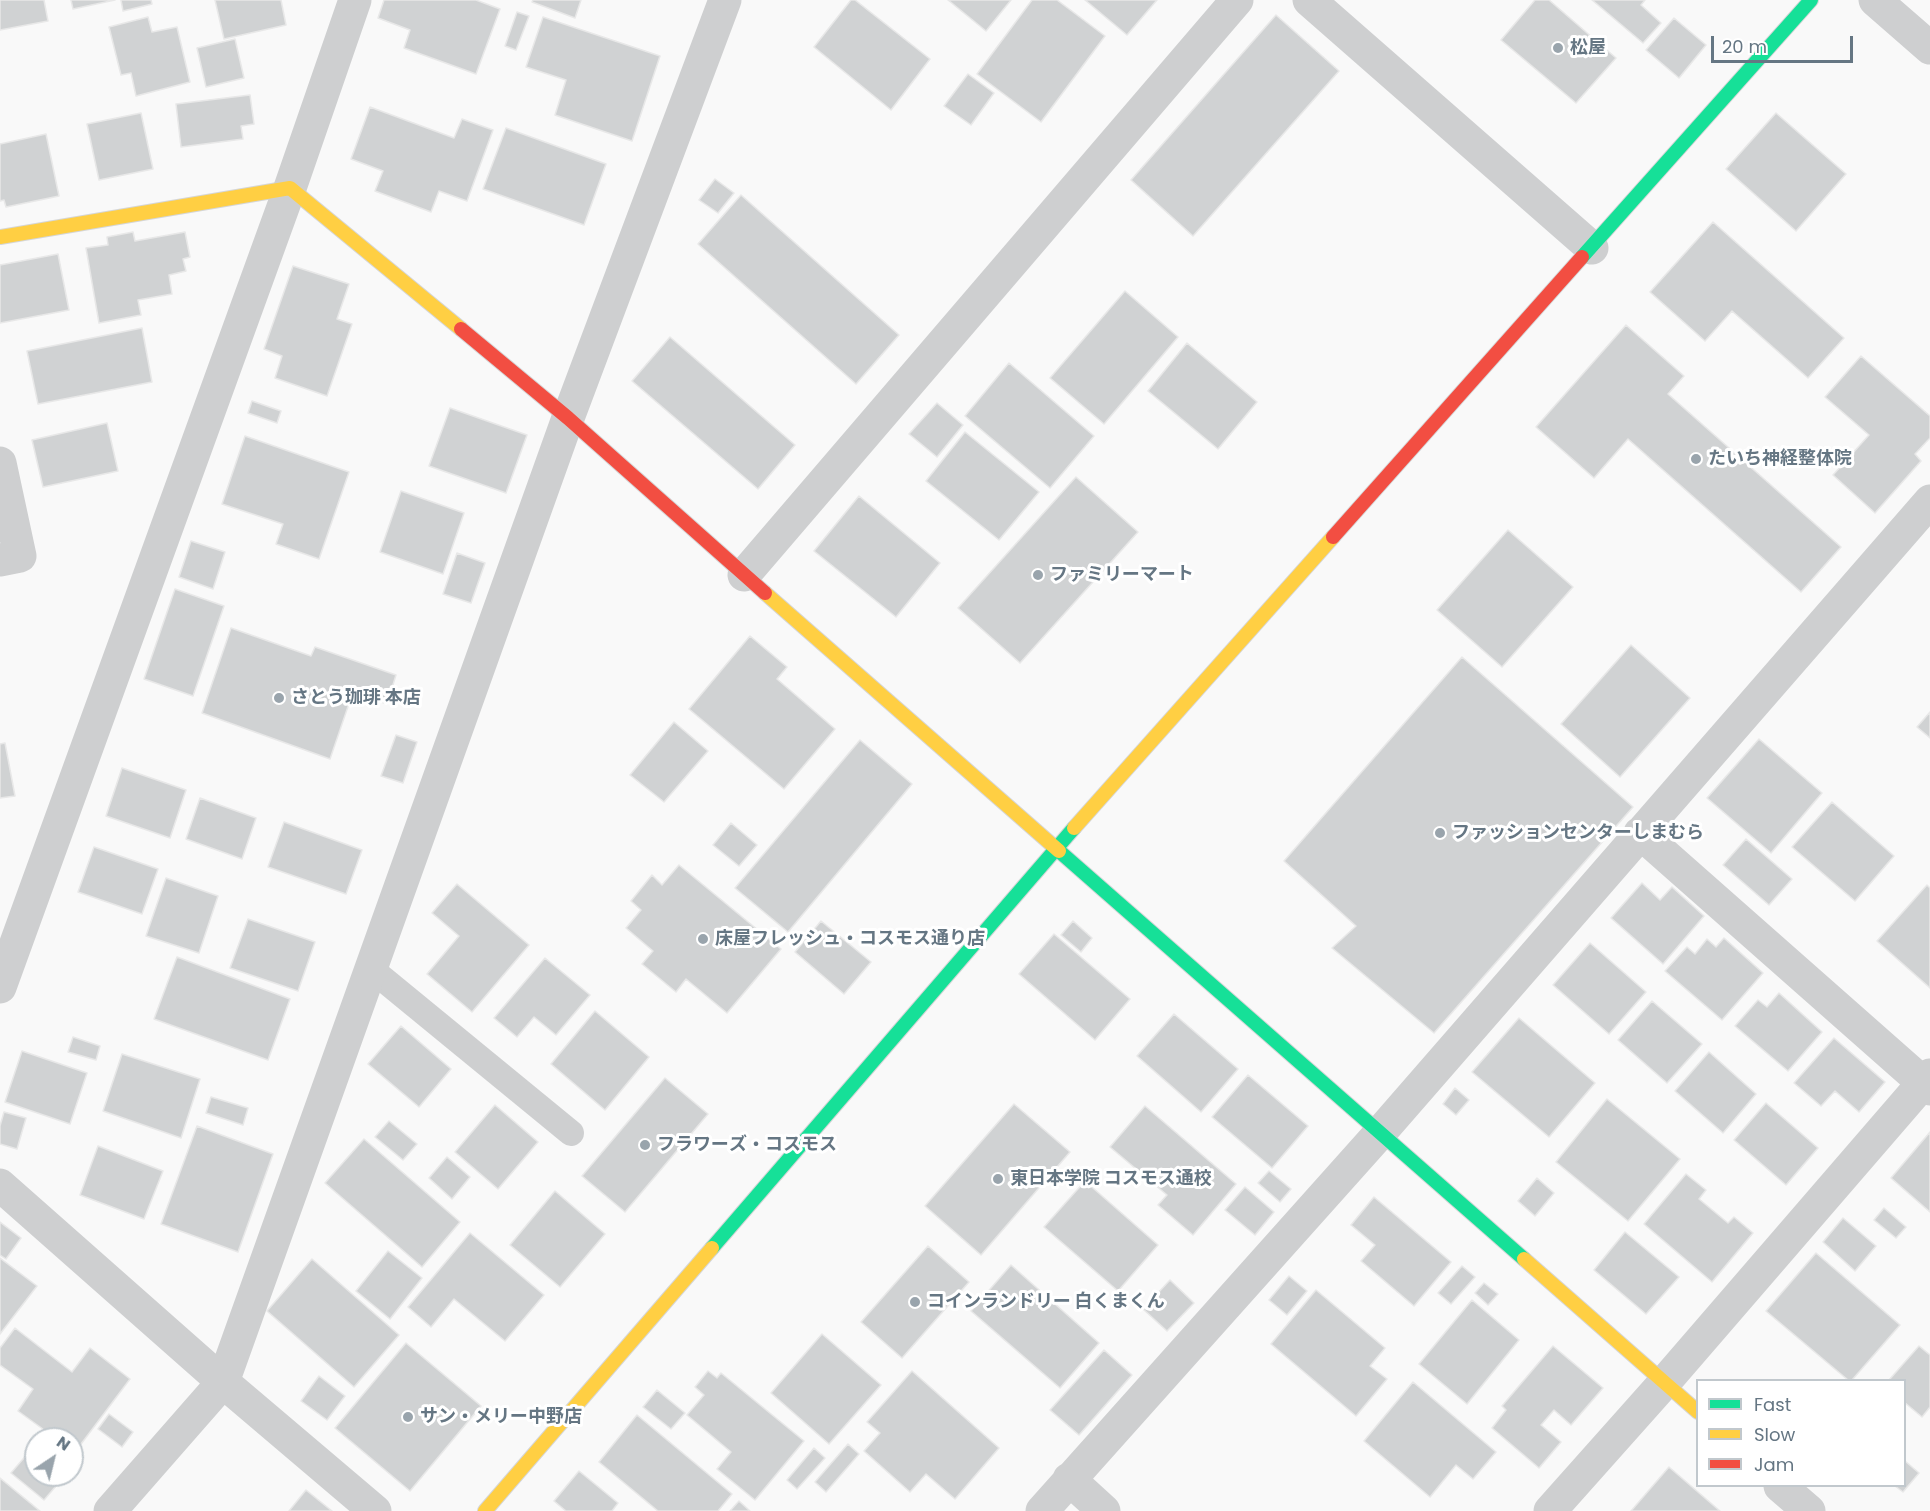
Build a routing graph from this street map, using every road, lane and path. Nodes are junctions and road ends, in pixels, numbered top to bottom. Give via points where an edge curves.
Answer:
1 (355, 0) edge
2 (725, 0) edge
3 (1237, 0) edge
4 (1309, 0) edge
5 (1811, 0) edge
6 (1875, 0) edge
7 (1930, 48) edge
8 (290, 188) junction
9 (0, 237) edge
10 (1592, 248) junction
11 (568, 418) junction
12 (0, 463) edge
13 (1930, 501) edge
14 (0, 560) edge
15 (744, 574) junction
16 (1640, 833) junction
17 (1056, 848) junction
18 (371, 969) junction
19 (0, 987) edge
20 (1928, 1082) edge
21 (571, 1133) dead end
22 (1379, 1134) junction
23 (0, 1185) edge
24 (222, 1382) junction
25 (1664, 1383) junction
26 (1696, 1410) edge
27 (1070, 1479) junction
28 (1782, 1487) edge
29 (110, 1511) edge
30 (375, 1511) edge
31 (484, 1511) edge
32 (1042, 1511) edge
33 (1104, 1511) edge
34 (1550, 1511) edge
35 (1809, 1511) edge

1 - 8 street
2 - 11 street
3 - 15 street
4 - 10 street
5 - 10 street
6 - 7 street
8 - 9 street
8 - 11 street
8 - 19 street
10 - 17 street
11 - 15 street
11 - 18 street
12 - 14 street via 20,556
13 - 16 street
15 - 17 street
16 - 20 street
16 - 22 street
17 - 22 street
17 - 31 street
18 - 21 lane
18 - 24 street
20 - 25 street
22 - 25 street
22 - 27 street
23 - 24 street
24 - 29 street
24 - 30 street
25 - 26 street
25 - 34 street
27 - 32 street
27 - 33 street
28 - 35 street

